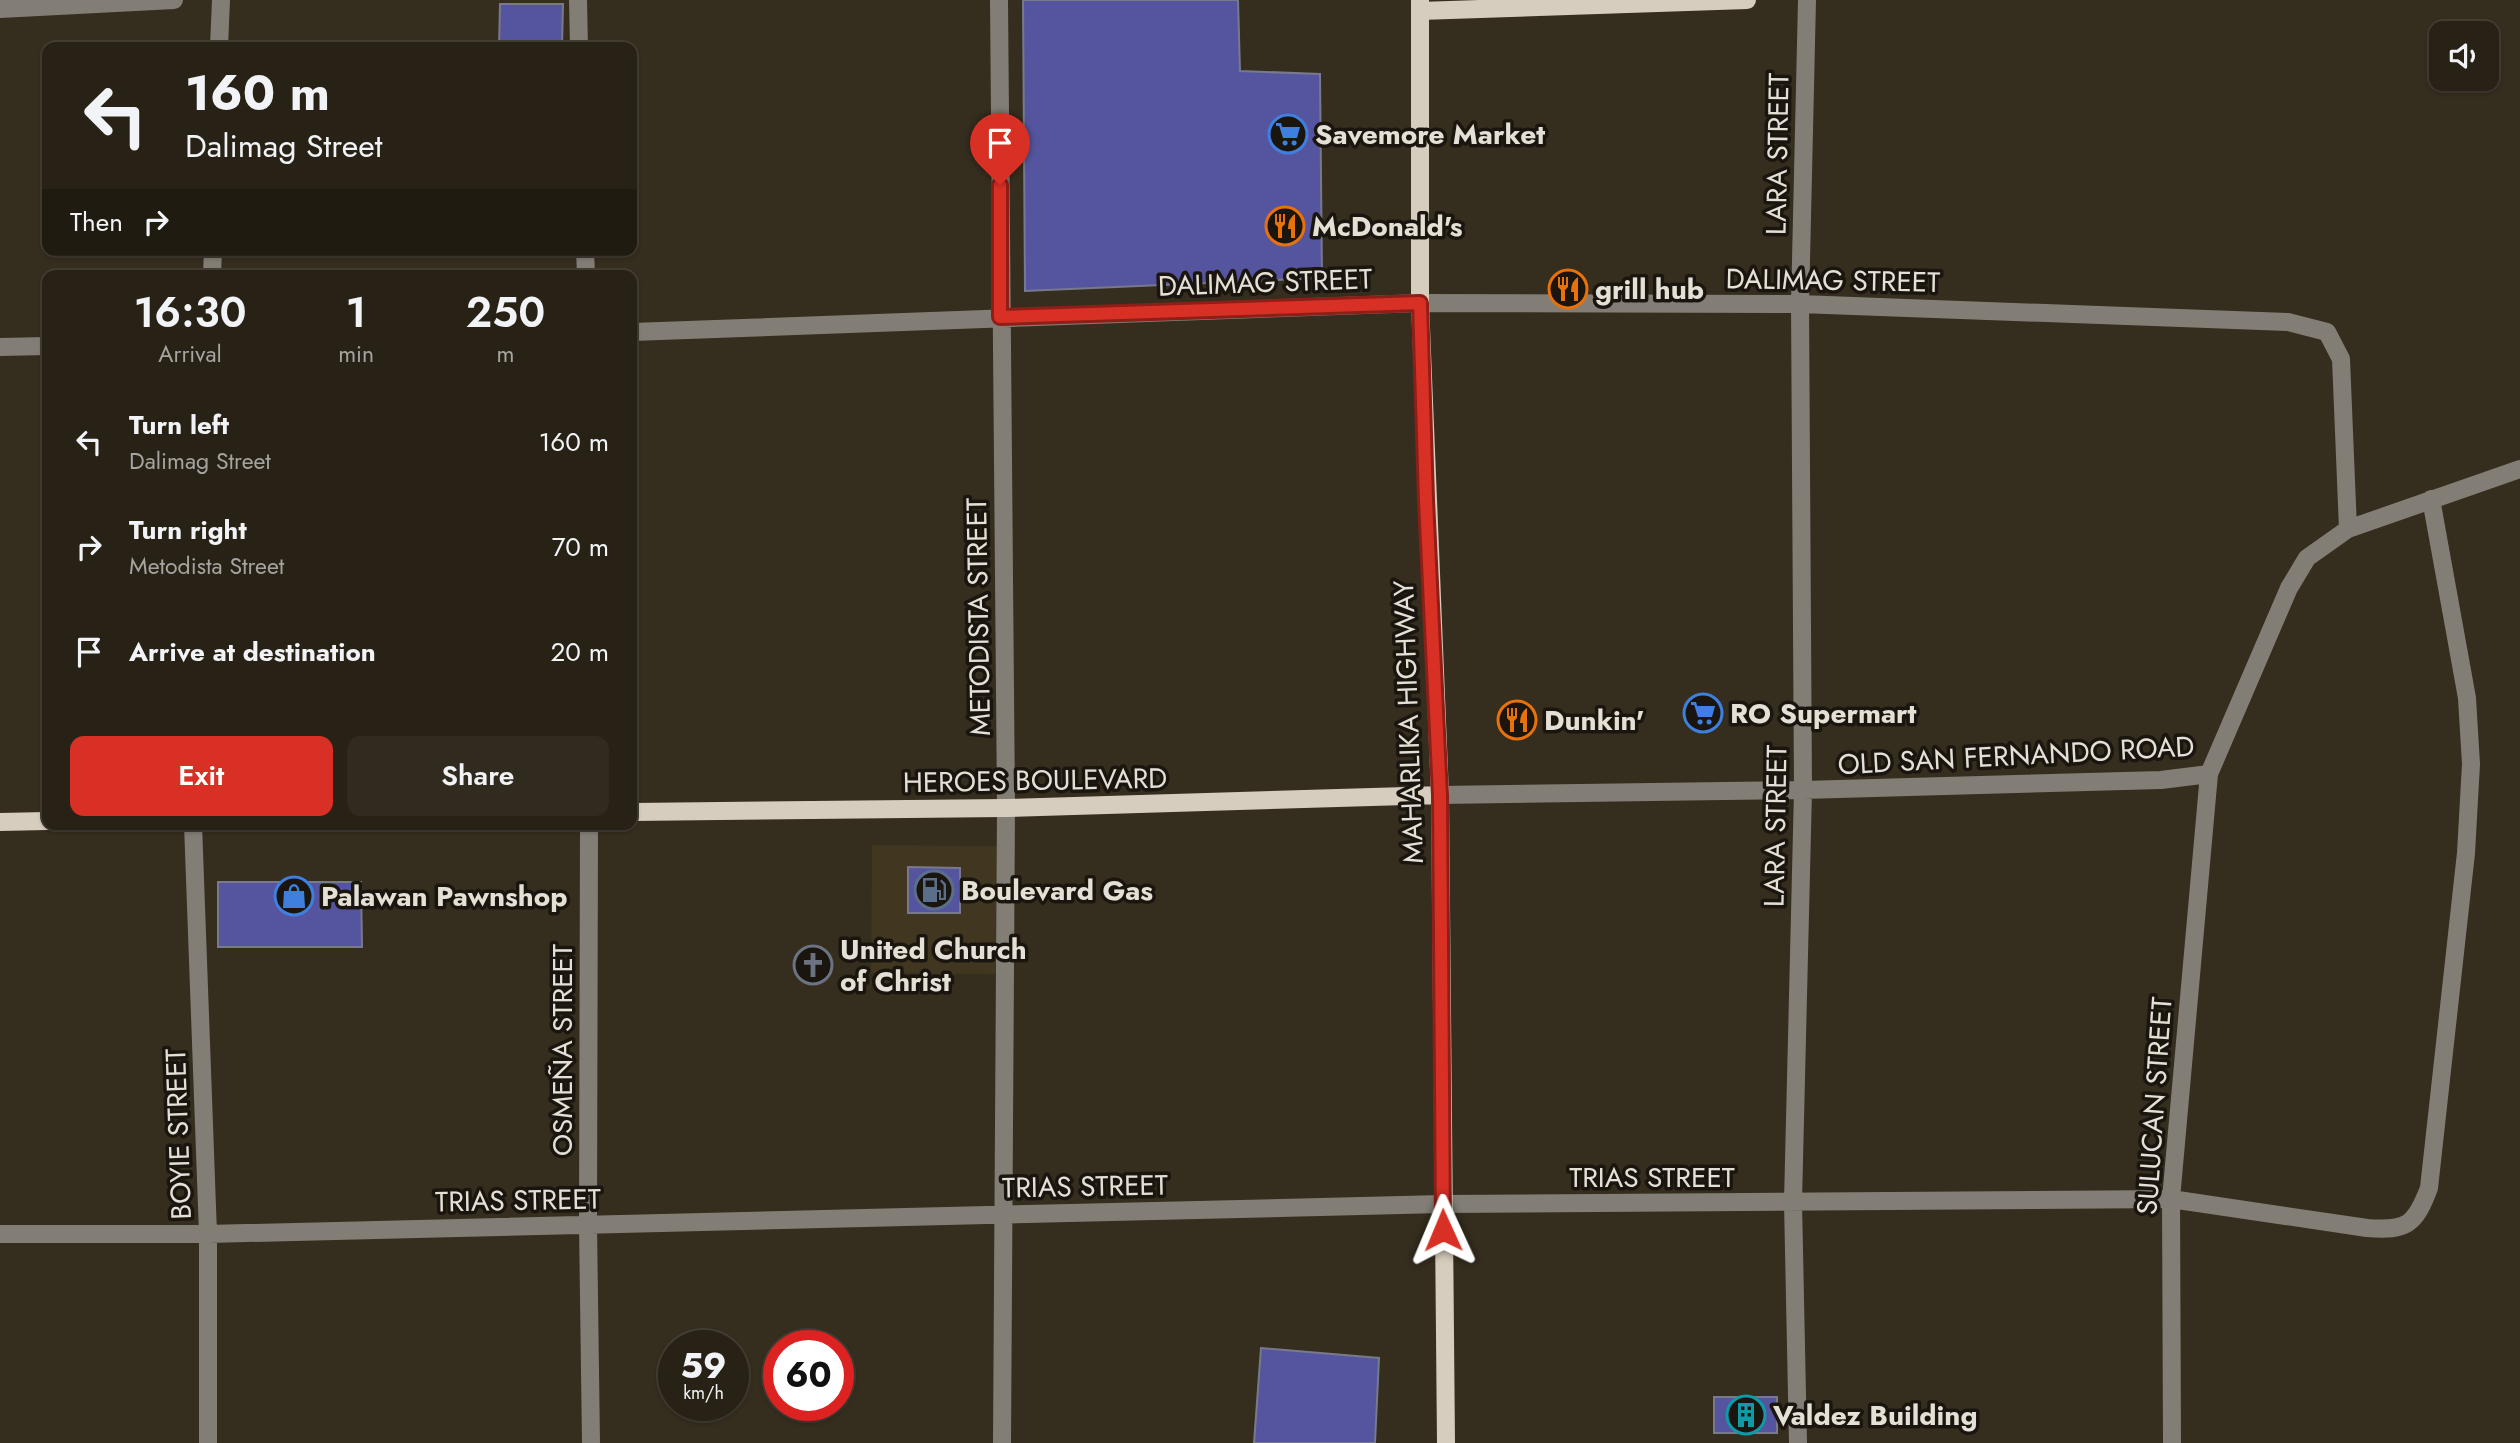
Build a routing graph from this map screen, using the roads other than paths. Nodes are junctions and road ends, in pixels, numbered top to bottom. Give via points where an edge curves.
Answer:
1 (174, 0) edge
2 (221, 0) edge
3 (578, 0) edge
4 (999, 0) edge
5 (1747, 0) edge
6 (1807, 0) edge
7 (1420, 6) edge
8 (0, 9) edge
9 (219, 42) edge
10 (579, 42) edge
11 (1420, 303) junction
12 (1800, 304) junction
13 (1000, 317) junction
14 (637, 332) edge
15 (42, 346) edge
16 (0, 347) edge
17 (2520, 469) edge
18 (2431, 499) junction
19 (2348, 529) junction
20 (2209, 774) junction
21 (1803, 790) junction
22 (1440, 795) junction
23 (1006, 808) junction
24 (637, 812) edge
25 (42, 821) edge
26 (0, 822) edge
27 (193, 830) edge
28 (589, 830) edge
29 (2171, 1199) junction
30 (1793, 1202) junction
31 (1442, 1204) junction
32 (1001, 1215) junction
33 (587, 1224) junction
34 (0, 1234) edge
35 (208, 1234) junction
36 (208, 1443) edge
37 (591, 1443) edge
38 (1002, 1443) edge
39 (1447, 1443) edge
40 (1798, 1443) edge
41 (2172, 1443) edge

1 - 8 street
2 - 9 street
3 - 10 street
4 - 13 street, METODISTA STREET
5 - 7 main road
6 - 12 street, LARA STREET
7 - 11 main road, MAHARLIKA HIGHWAY
11 - 12 street, DALIMAG STREET
11 - 13 street, DALIMAG STREET
11 - 22 main road, MAHARLIKA HIGHWAY
12 - 19 street, DALIMAG STREET via 2288,322 2327,332 2342,359
12 - 21 street, LARA STREET
13 - 14 street, DALIMAG STREET
13 - 23 street, METODISTA STREET
15 - 16 street
17 - 18 street, OLD SAN FERNANDO ROAD
18 - 19 street, OLD SAN FERNANDO ROAD
18 - 29 street, TRIAS STREET via 2467,698 2471,764 2466,853 2429,1188 2420,1213 2408,1225 2390,1230
19 - 20 street, OLD SAN FERNANDO ROAD via 2307,558
20 - 21 street, OLD SAN FERNANDO ROAD via 2161,780
20 - 29 street, SULUCAN STREET
21 - 22 street, OLD SAN FERNANDO ROAD
21 - 30 street, LARA STREET
22 - 23 main road, HEROES BOULEVARD
22 - 31 main road, MAHARLIKA HIGHWAY
23 - 24 main road, HEROES BOULEVARD
23 - 32 street, METODISTA STREET
25 - 26 main road
27 - 35 street, BOYIE STREET
28 - 33 street, OSMEÑA STREET
29 - 30 street, TRIAS STREET
29 - 41 street, SULUCAN STREET
30 - 31 street, TRIAS STREET
30 - 40 street, LARA STREET
31 - 32 street, TRIAS STREET
31 - 39 main road, MAHARLIKA HIGHWAY
32 - 33 street, TRIAS STREET
32 - 38 street, METODISTA STREET
33 - 35 street, TRIAS STREET
33 - 37 street, OSMEÑA STREET
34 - 35 street, TRIAS STREET
35 - 36 street, BOYIE STREET

